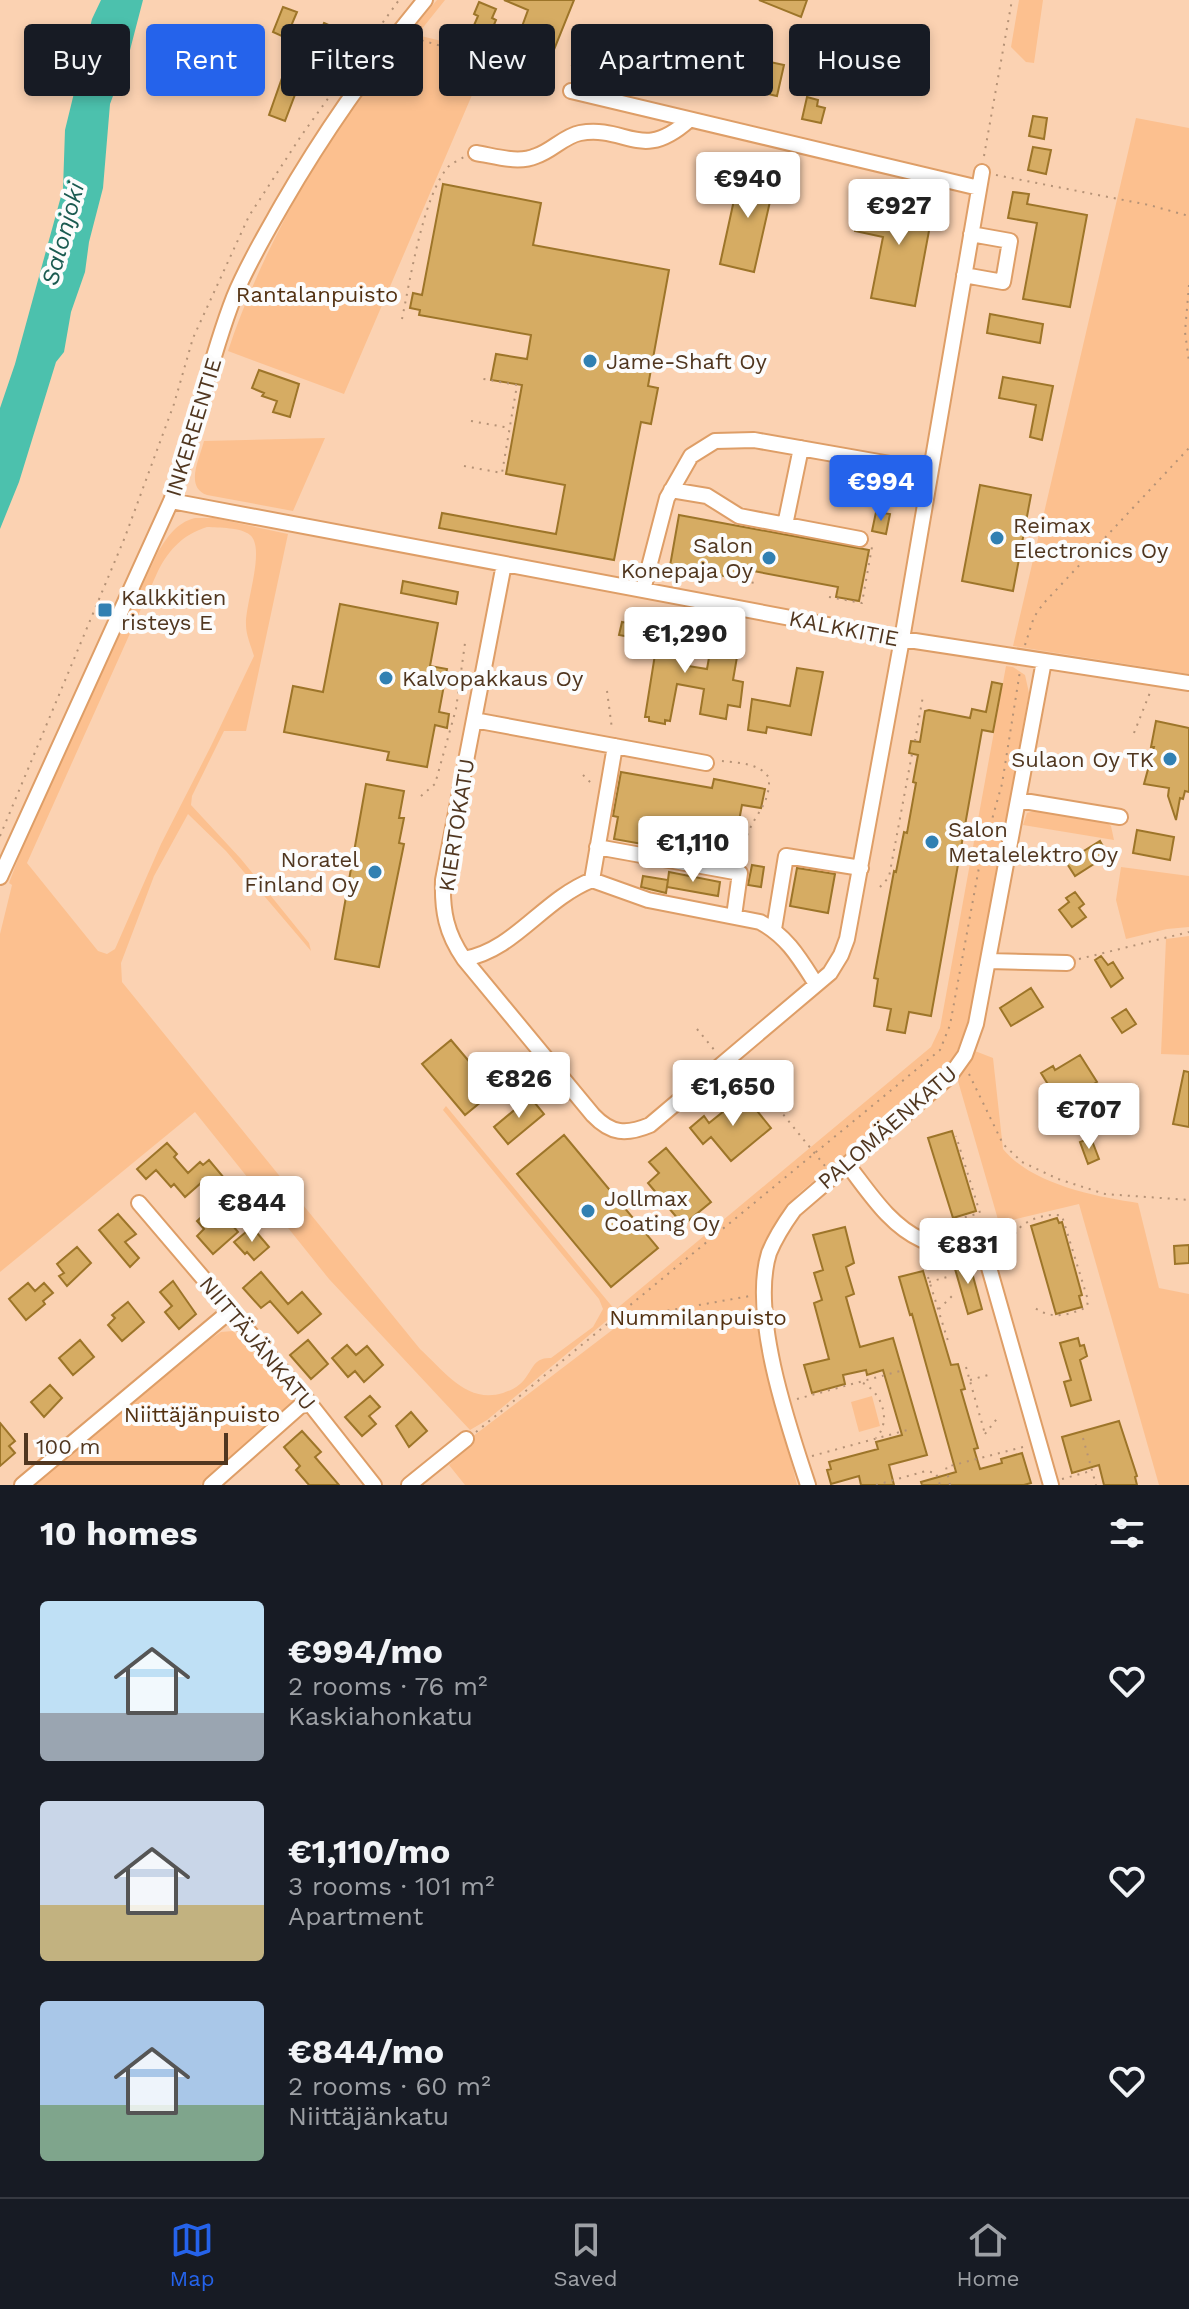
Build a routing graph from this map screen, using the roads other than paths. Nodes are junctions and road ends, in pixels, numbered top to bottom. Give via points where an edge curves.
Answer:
1 (425, 0) edge
2 (591, 96) edge
3 (689, 120) junction
4 (476, 153) road end
5 (982, 172) road end
6 (979, 188) junction
7 (971, 234) junction
8 (964, 275) junction
9 (801, 448) junction
10 (930, 471) junction
11 (671, 490) junction
12 (171, 501) junction
13 (785, 525) junction
14 (860, 539) road end
15 (504, 564) junction
16 (643, 590) junction
17 (902, 639) junction
18 (1044, 661) junction
19 (1189, 683) edge
20 (474, 720) junction
21 (615, 746) junction
22 (706, 763) road end
23 (1018, 800) junction
24 (1120, 817) dead end
25 (597, 847) junction
26 (861, 868) junction
27 (0, 877) edge
28 (592, 880) junction
29 (734, 916) junction
30 (774, 929) junction
31 (464, 959) junction
32 (988, 961) junction
33 (1067, 963) road end
34 (816, 984) junction
35 (847, 1164) junction
36 (139, 1203) dead end
37 (230, 1311) junction
38 (307, 1400) junction
39 (466, 1439) road end
40 (1051, 1484) edge
41 (22, 1485) edge
42 (211, 1485) edge
43 (374, 1485) edge
44 (409, 1485) edge
45 (808, 1485) edge

1 - 12 street, INKEREENTIE via 305,165 257,248 218,341
2 - 3 street
3 - 4 street via 676,132 651,141 593,132 576,134 521,160
3 - 6 street
5 - 6 street, KIERTOKATU
6 - 7 street, KIERTOKATU
7 - 8 street, KIERTOKATU
7 - 8 street via 1010,241 1003,282
8 - 10 street, KIERTOKATU
9 - 10 street
9 - 11 street via 754,440 715,441 691,456
9 - 13 street
10 - 17 street, KIERTOKATU
11 - 13 street via 707,496 739,516
11 - 16 street
12 - 15 street, KALKKITIE
12 - 27 street, INKEREENTIE
13 - 14 street
15 - 16 street, KALKKITIE
15 - 20 street, KIERTOKATU
16 - 17 street, KALKKITIE
17 - 18 street, KALKKITIE
17 - 26 street, KIERTOKATU
18 - 19 street, KALKKITIE
18 - 23 street, PALOMÄENKATU
20 - 21 street
20 - 31 street, KIERTOKATU via 442,895 450,937
21 - 22 street
21 - 25 street
23 - 24 street
23 - 32 street, PALOMÄENKATU
25 - 28 street
25 - 29 street via 740,873
26 - 30 street via 786,856
26 - 34 street, KIERTOKATU via 841,955
28 - 29 street via 648,900
28 - 31 street via 561,896 491,952
29 - 30 street
30 - 34 street
31 - 34 street, KIERTOKATU via 611,1131 650,1125
32 - 33 street
32 - 35 street, PALOMÄENKATU via 976,1024 960,1064
35 - 40 street via 904,1231 927,1242 969,1243 986,1257
35 - 45 street, PALOMÄENKATU via 782,1227 769,1254 763,1294 766,1329
36 - 37 street, NIITTÄJÄNKATU
37 - 38 street, NIITTÄJÄNKATU
37 - 41 street
38 - 42 street
38 - 43 street, NIITTÄJÄNKATU
39 - 44 street

